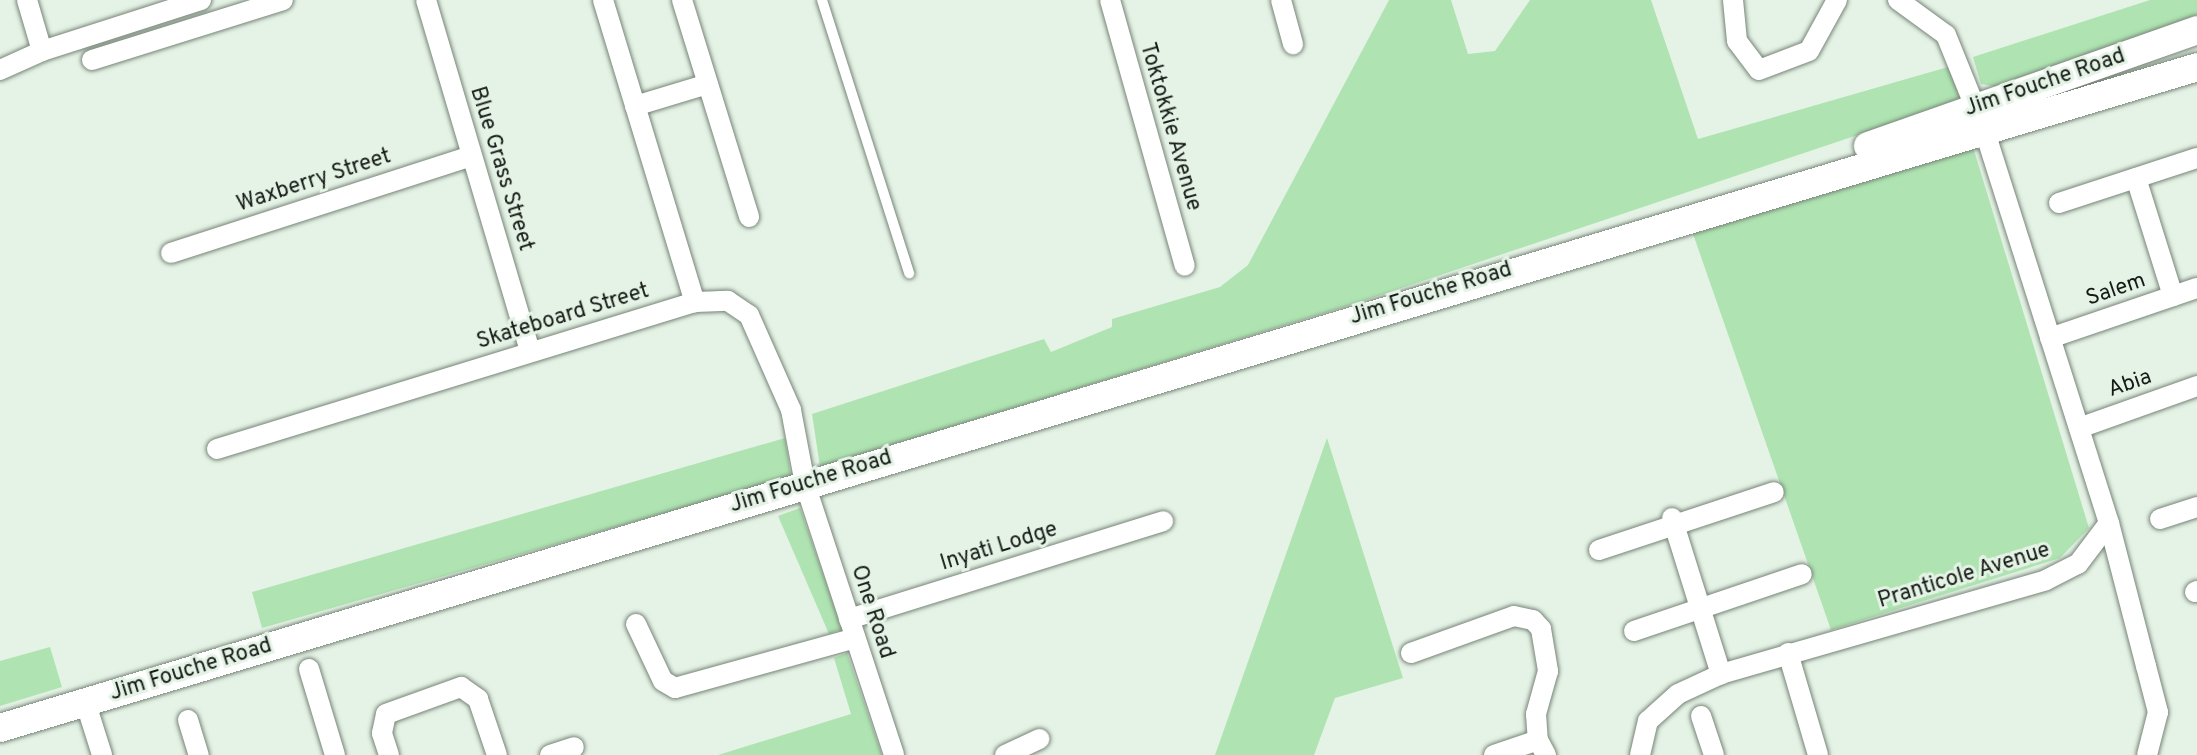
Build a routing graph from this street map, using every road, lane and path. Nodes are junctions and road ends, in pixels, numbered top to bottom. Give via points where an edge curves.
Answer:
1 (27, 0) edge
2 (201, 0) edge
3 (283, 0) edge
4 (426, 0) edge
5 (603, 0) edge
6 (682, 0) edge
7 (822, 0) edge
8 (1110, 0) edge
9 (1281, 0) edge
10 (1733, 0) edge
11 (1837, 0) edge
12 (1898, 0) edge
13 (2197, 30) edge
14 (1293, 44) dead end
15 (42, 51) junction
16 (92, 60) dead end
17 (2197, 67) edge
18 (0, 70) edge
19 (708, 84) junction
20 (635, 106) junction
21 (1979, 118) junction
22 (471, 156) junction
23 (2197, 158) edge
24 (2136, 178) junction
25 (2059, 203) dead end
26 (749, 217) dead end
27 (171, 253) dead end
28 (1185, 266) dead end
29 (909, 273) dead end
30 (2197, 288) edge
31 (2173, 296) junction
32 (695, 302) junction
33 (2050, 338) junction
34 (530, 351) junction
35 (2197, 386) edge
36 (2079, 428) junction
37 (217, 449) dead end
38 (805, 484) junction
39 (1774, 492) dead end
40 (2197, 507) edge
41 (2160, 519) dead end
42 (1163, 521) dead end
43 (1672, 521) junction
44 (2109, 523) junction
45 (1599, 550) dead end
46 (1802, 574) dead end
47 (1701, 609) junction
48 (636, 624) dead end
49 (852, 629) junction
50 (1634, 631) dead end
51 (1411, 653) dead end
52 (1788, 653) junction
53 (309, 669) dead end
54 (1721, 674) junction
55 (85, 701) junction
56 (1701, 716) dead end
57 (188, 720) dead end
58 (0, 728) edge
59 (1040, 739) dead end
60 (574, 747) dead end
61 (1542, 748) edge
62 (102, 755) edge
63 (199, 755) edge
64 (335, 755) edge
65 (389, 755) edge
66 (497, 755) edge
67 (550, 755) edge
68 (894, 755) edge
69 (1005, 755) edge
70 (1494, 755) edge
71 (1640, 755) edge
72 (1714, 755) edge
73 (1818, 755) edge
74 (2147, 755) edge

1 - 15 street
2 - 15 street
3 - 16 street
4 - 22 street, Blue Grass Street
5 - 20 street
6 - 19 street
7 - 29 lane
8 - 28 street, Toktokkie Avenue
9 - 14 street
10 - 11 street via 1737,41 1759,70 1809,51
12 - 21 street via 1946,35
13 - 21 street, Jim Fouche Road
15 - 18 street
17 - 21 street, Jim Fouche Road
19 - 20 street
19 - 26 street
20 - 32 street
21 - 33 street
21 - 38 street, Jim Fouche Road via 1623,236
22 - 27 street, Waxberry Street
22 - 34 street, Blue Grass Street
23 - 24 street
24 - 25 street
24 - 31 street
30 - 31 street, Salem
31 - 33 street, Salem
32 - 34 street, Skateboard Street
32 - 38 street, Skateboard Street via 728,301 749,315 797,426
33 - 36 street
34 - 37 street, Skateboard Street
35 - 36 street, Abia
36 - 44 street
38 - 49 street, One Road
38 - 55 street, Jim Fouche Road
39 - 43 street
40 - 41 street
42 - 49 street, Inyati Lodge
43 - 45 street
43 - 47 street
44 - 52 street, Pranticole Avenue via 2078,564 2046,580
44 - 74 street via 2158,712
46 - 47 street
47 - 50 street
47 - 54 street
48 - 49 street, Inyati Lodge via 663,681 675,688
49 - 68 street, One Road
51 - 61 street via 1514,616 1533,620 1541,629 1548,671 1536,714
52 - 54 street, Pranticole Avenue
52 - 73 street
53 - 64 street
54 - 71 street, Pranticole Avenue via 1656,709 1644,729
55 - 58 street, Jim Fouche Road
55 - 62 street
56 - 72 street
57 - 63 street
59 - 69 street
60 - 67 street
61 - 70 street
65 - 66 street via 382,733 386,714 461,687 478,699

